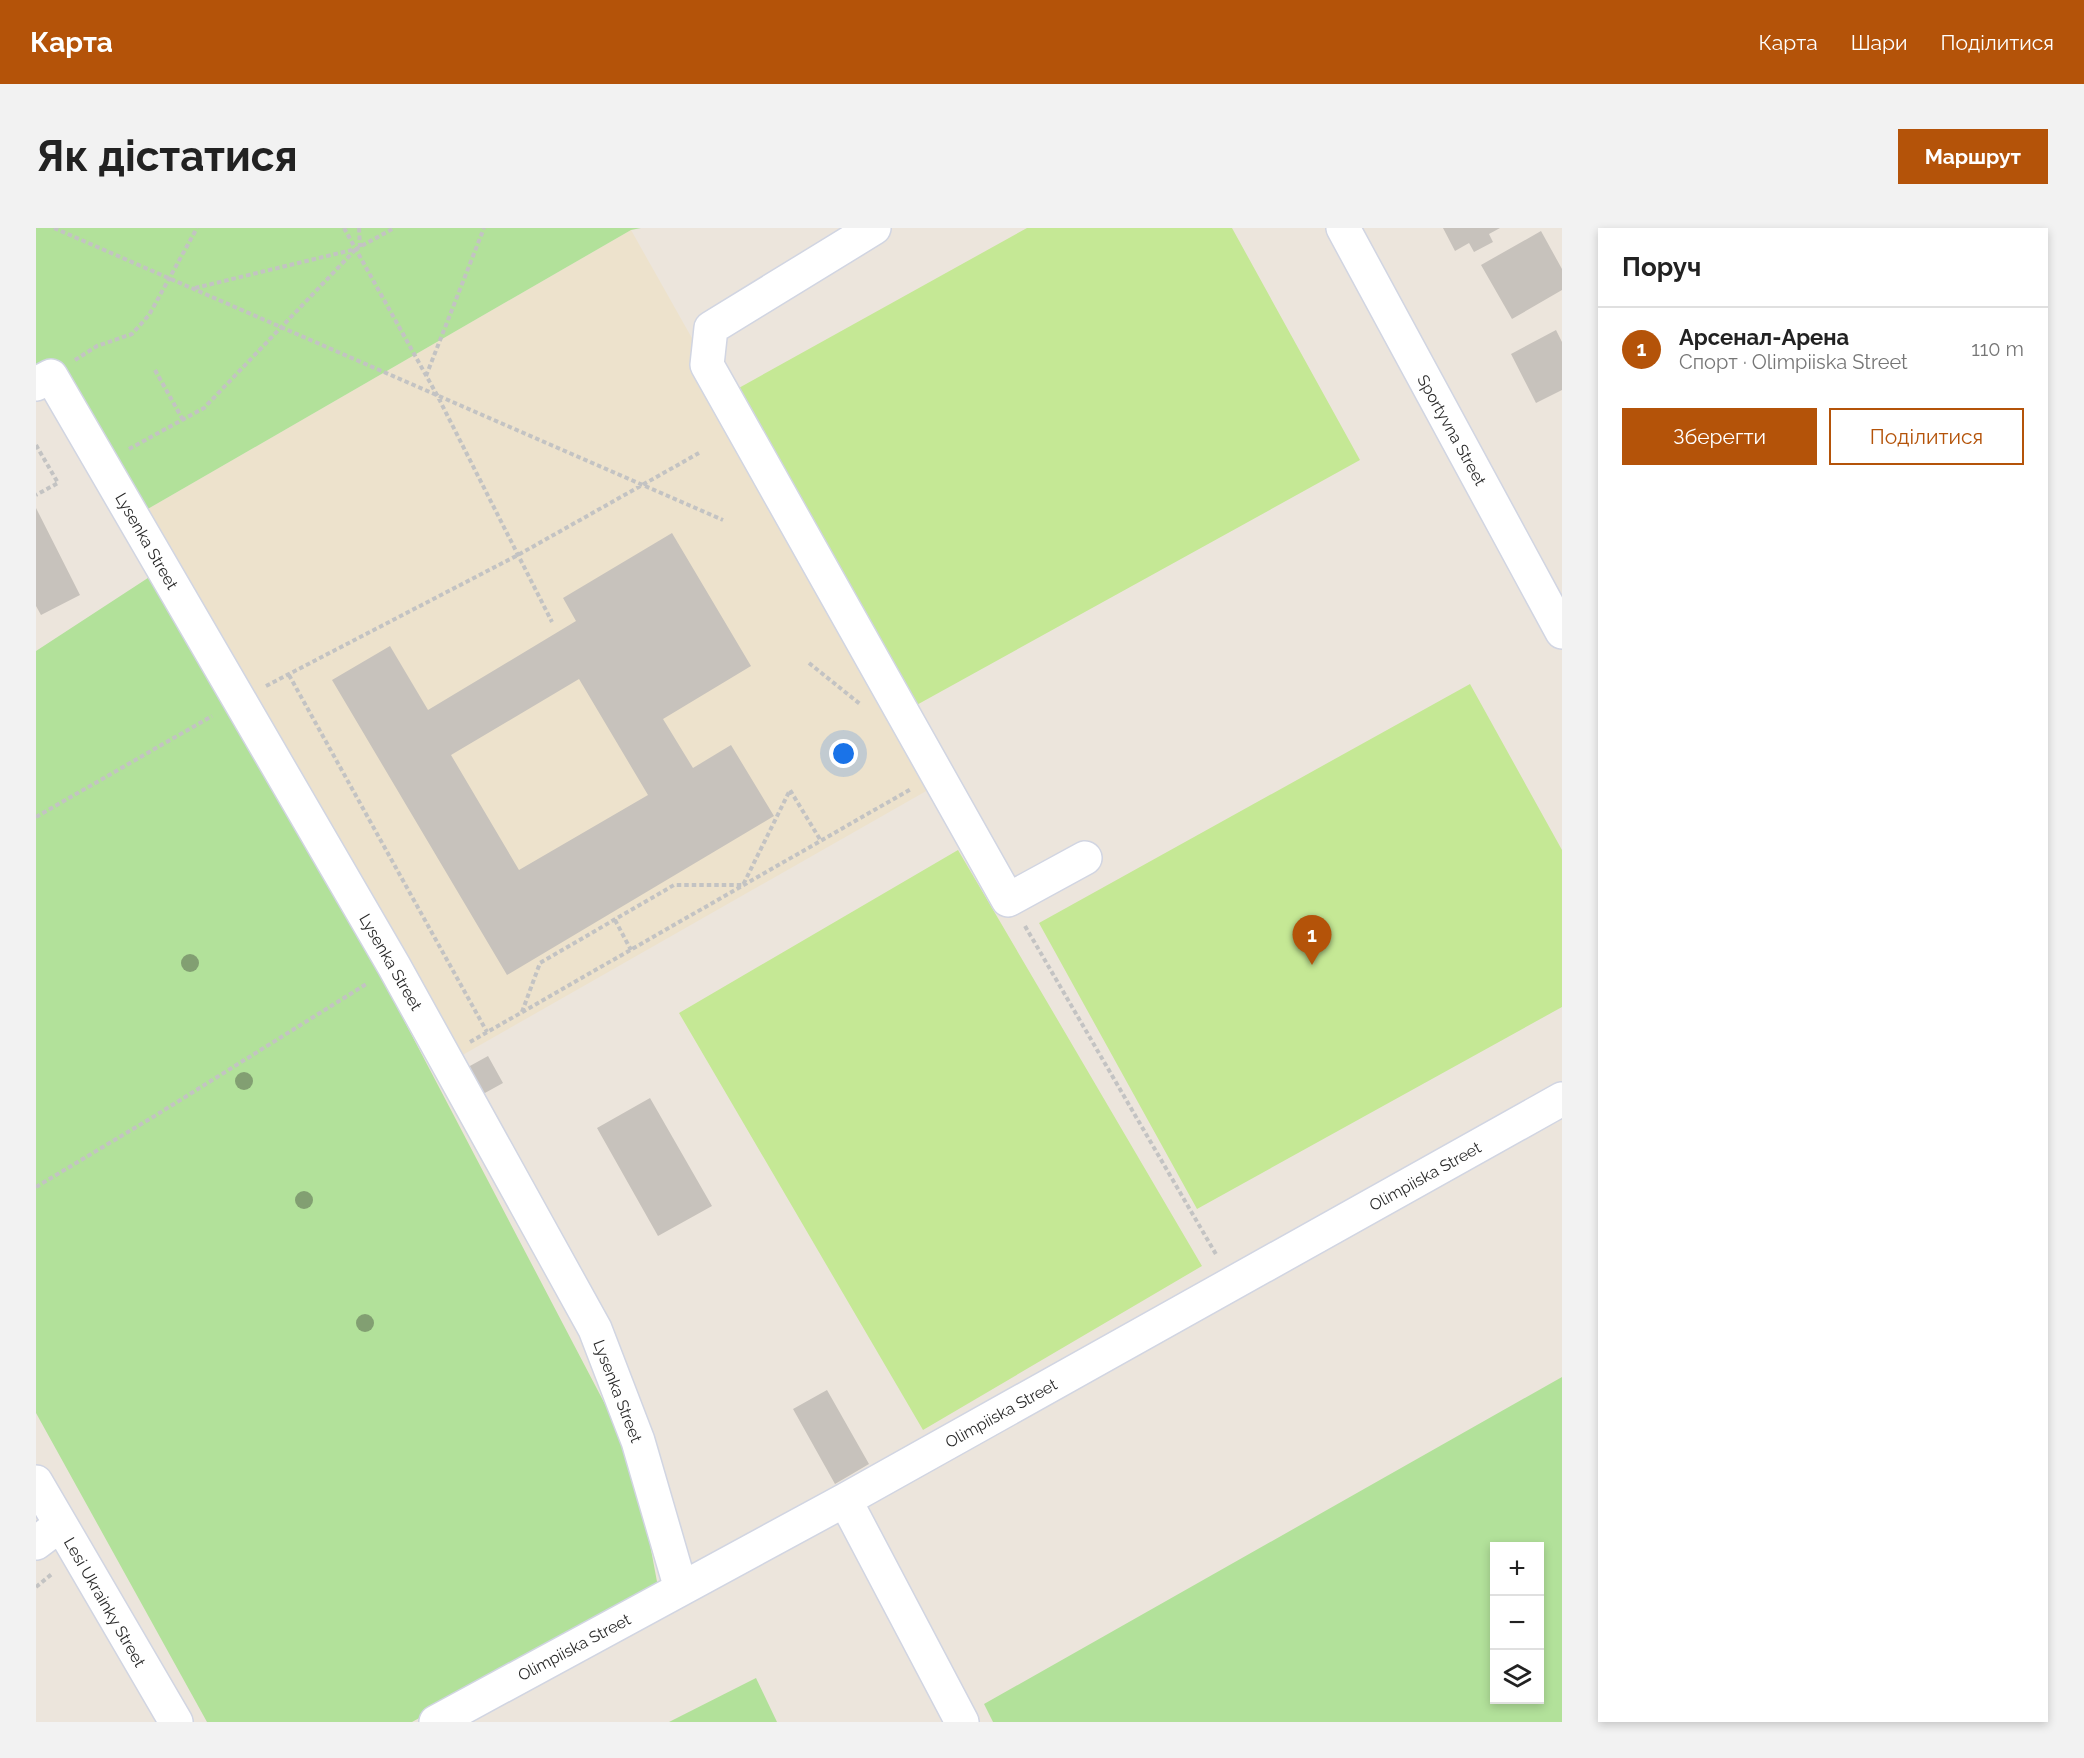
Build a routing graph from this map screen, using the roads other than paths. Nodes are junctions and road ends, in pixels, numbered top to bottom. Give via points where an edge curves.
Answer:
1 (874, 228) edge
2 (1342, 228) edge
3 (44, 380) edge
4 (1562, 632) edge
5 (1085, 858) dead end
6 (1562, 1099) edge
7 (36, 1482) edge
8 (845, 1500) junction
9 (48, 1534) edge
10 (681, 1589) junction
11 (176, 1722) edge
12 (436, 1722) edge
13 (962, 1722) edge

1 - 5 street via 711,328 707,365 1008,900
2 - 4 street, Sportyvna Street
3 - 10 street, Lysenka Street via 102,464 240,700 394,966 595,1329 638,1441
6 - 8 street, Olimpiiska Street
7 - 9 street, Lesi Ukrainky Street
8 - 10 street, Olimpiiska Street
8 - 13 street
9 - 11 street, Lesi Ukrainky Street
10 - 12 street, Olimpiiska Street

